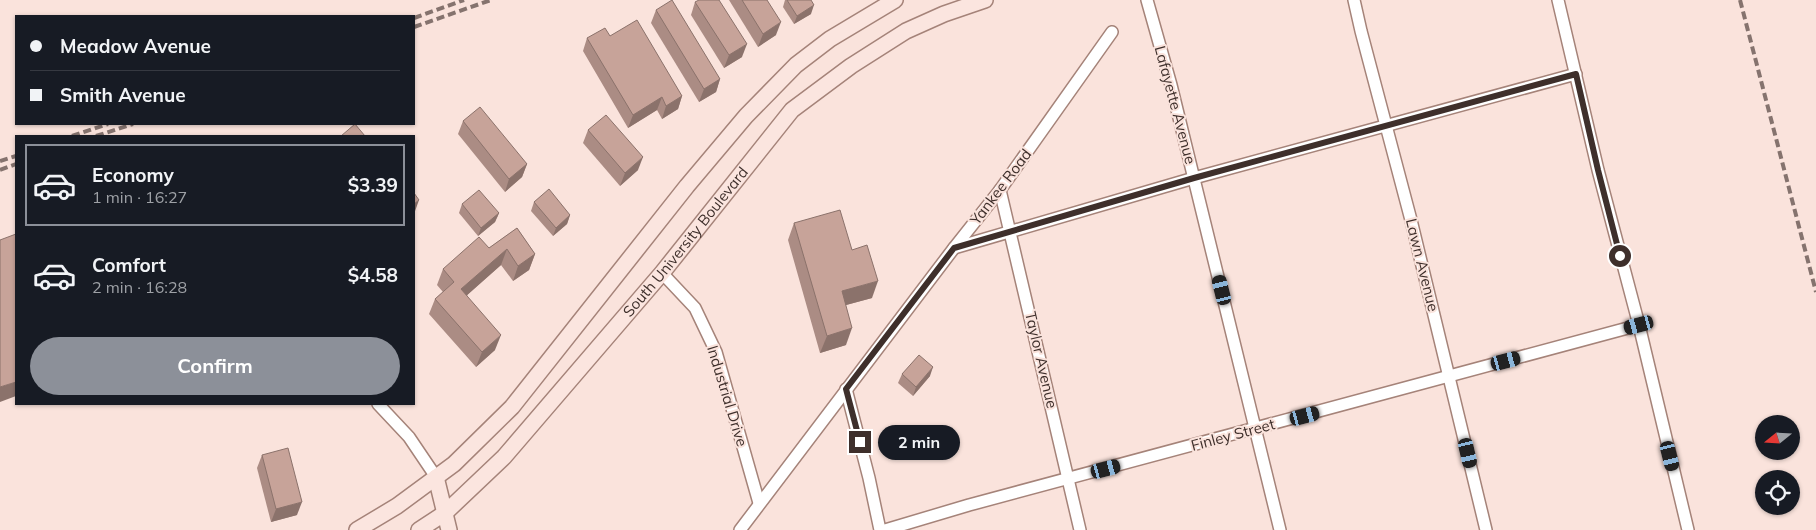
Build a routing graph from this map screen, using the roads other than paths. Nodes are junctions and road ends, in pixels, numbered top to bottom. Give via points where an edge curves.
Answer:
1 (895, 0) edge
2 (985, 0) edge
3 (1147, 0) edge
4 (1354, 0) edge
5 (1558, 0) edge
6 (1112, 32) dead end
7 (1576, 74) junction
8 (1386, 125) junction
9 (1194, 178) junction
10 (1000, 190) junction
11 (1010, 231) junction
12 (954, 248) junction
13 (662, 273) junction
14 (1639, 325) junction
15 (1449, 376) junction
16 (846, 389) junction
17 (379, 405) edge
18 (1257, 429) junction
19 (436, 477) junction
20 (1068, 479) junction
21 (759, 503) junction
22 (444, 513) junction
23 (357, 530) edge
24 (419, 530) edge
25 (449, 530) edge
26 (740, 530) edge
27 (880, 530) edge
28 (885, 530) edge
29 (1080, 530) edge
30 (1280, 530) edge
31 (1486, 530) edge
32 (1688, 530) edge

1 - 19 street, South University Boulevard via 830,39 796,65 746,116 512,407 454,464
2 - 13 street, South University Boulevard via 906,31 851,66 792,110
3 - 9 street, Lafayette Avenue via 1172,84
4 - 8 street, Lawn Avenue
5 - 7 street
6 - 10 street, Yankee Road
7 - 8 street
7 - 14 street
8 - 9 street
8 - 15 street, Lawn Avenue
9 - 11 street
9 - 18 street, Lafayette Avenue
10 - 11 street, Taylor Avenue
10 - 12 street, Yankee Road
11 - 12 street
11 - 20 street, Taylor Avenue
12 - 16 street, Yankee Road
13 - 21 street, Industrial Drive via 696,308 716,352
13 - 22 street, South University Boulevard via 504,457
14 - 15 street, Finley Street
14 - 32 street
15 - 18 street, Finley Street
15 - 31 street, Lawn Avenue
16 - 21 street, Yankee Road
16 - 27 street
17 - 19 street via 409,438
18 - 20 street, Finley Street
18 - 30 street, Lafayette Avenue
19 - 22 street
19 - 23 street, South University Boulevard
20 - 28 street, Finley Street
20 - 29 street, Taylor Avenue
21 - 26 street, Yankee Road
22 - 24 street, South University Boulevard
22 - 25 street

